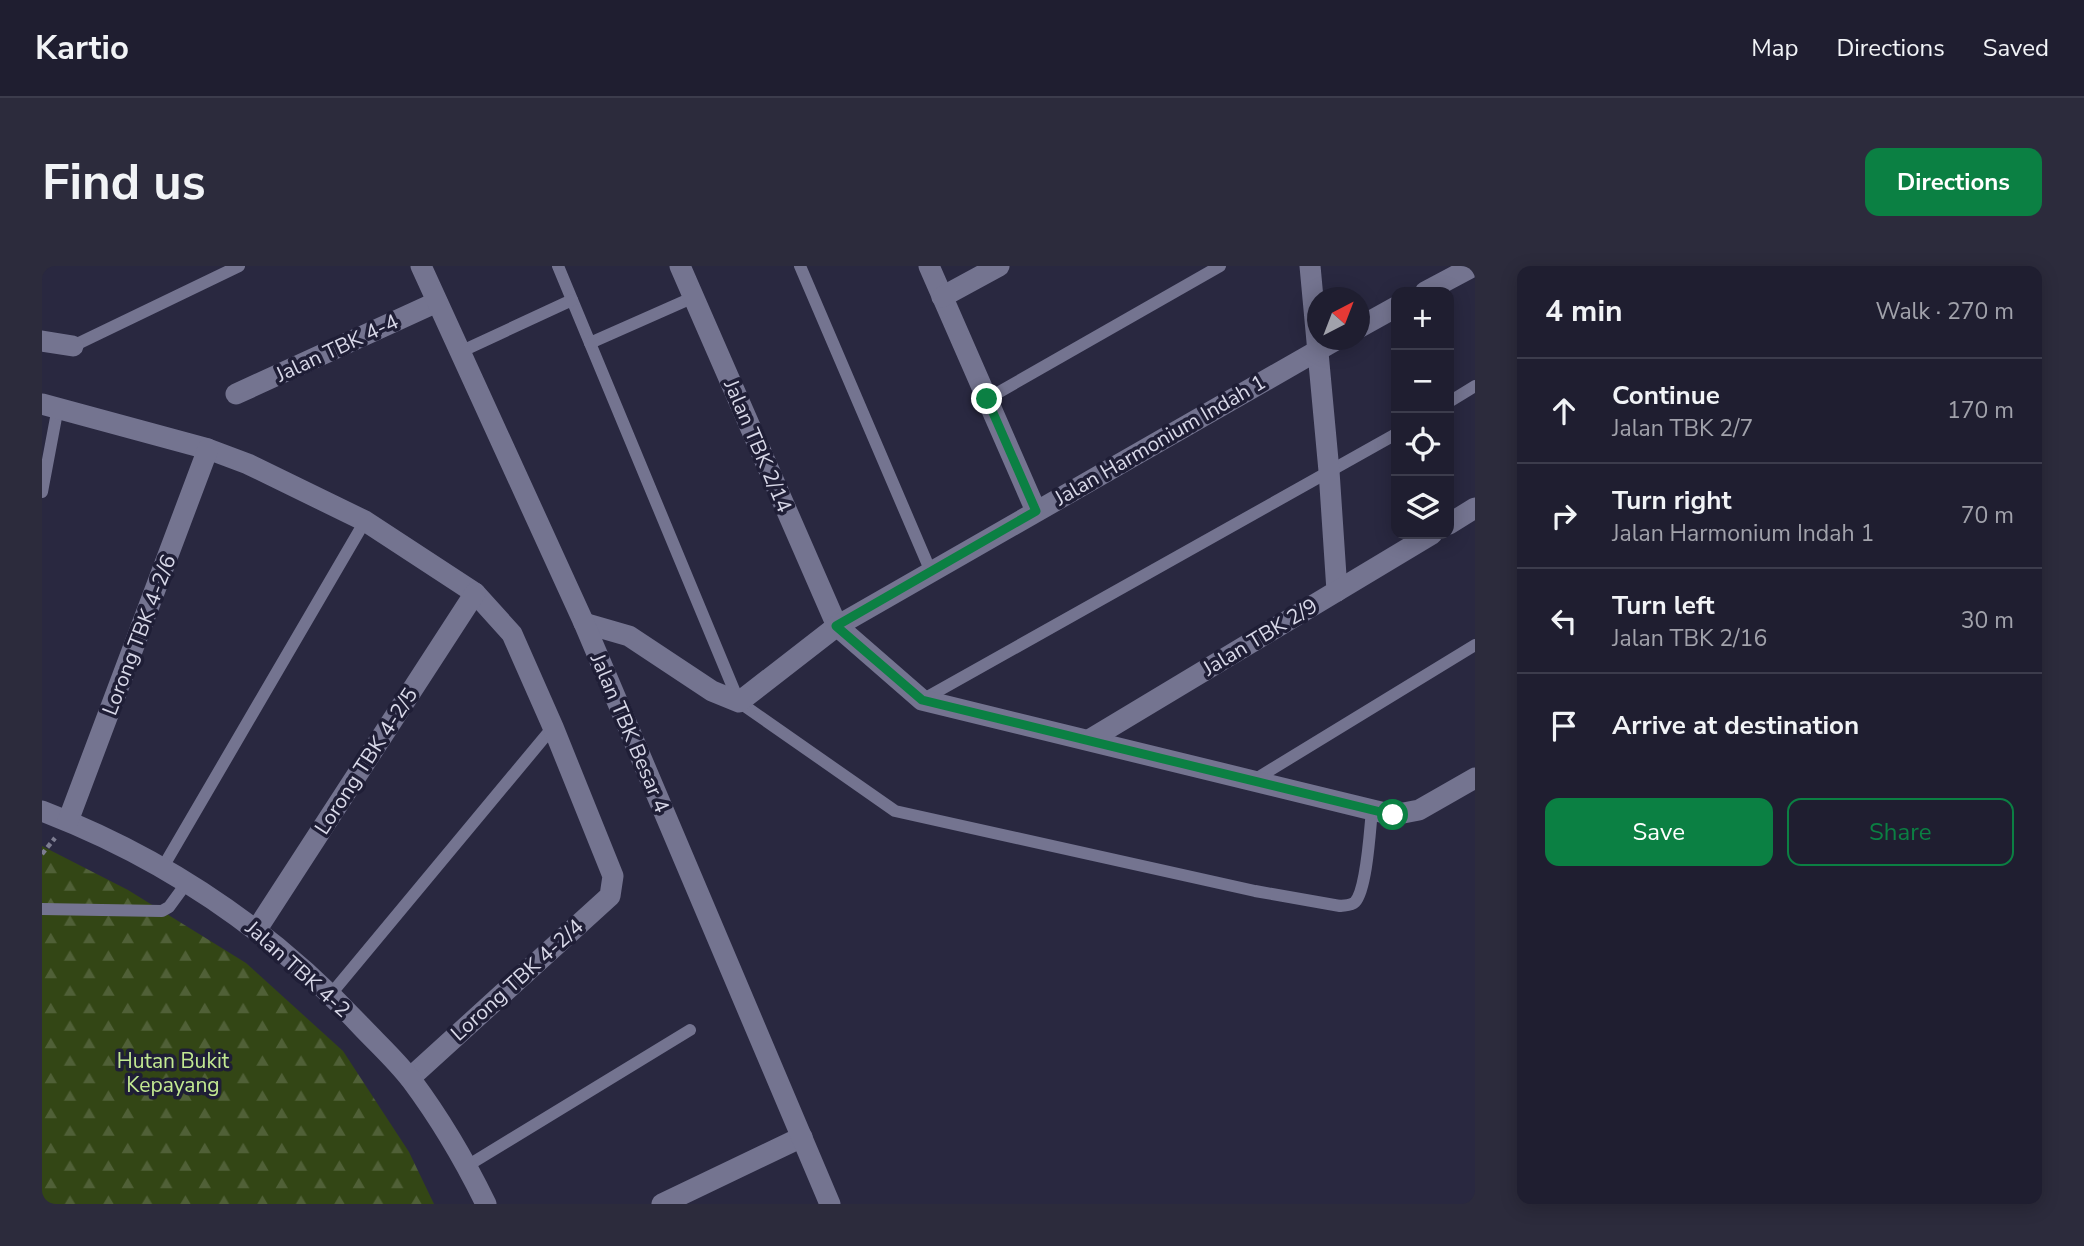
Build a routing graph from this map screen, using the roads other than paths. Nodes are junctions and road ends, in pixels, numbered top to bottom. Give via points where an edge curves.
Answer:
1 (239, 266) edge
2 (421, 266) edge
3 (558, 266) edge
4 (680, 266) edge
5 (800, 266) edge
6 (929, 266) edge
7 (999, 266) edge
8 (1220, 266) edge
9 (1310, 266) edge
10 (1474, 266) edge
11 (1315, 287) edge
12 (1434, 287) edge
13 (694, 297) junction
14 (943, 297) junction
15 (572, 300) junction
16 (438, 302) junction
17 (1391, 310) edge
18 (1370, 321) edge
19 (42, 341) edge
20 (590, 343) junction
21 (74, 346) joint
22 (1317, 350) edge
23 (1327, 350) edge
24 (460, 352) junction
25 (1475, 386) edge
26 (236, 394) dead end
27 (987, 399) junction
28 (1454, 399) edge
29 (50, 406) edge
30 (1391, 437) edge
31 (208, 449) junction
32 (1329, 471) junction
33 (42, 492) edge
34 (1475, 508) edge
35 (1036, 511) junction
36 (365, 521) junction
37 (1454, 521) edge
38 (1424, 539) edge
39 (931, 572) junction
40 (1337, 591) junction
41 (475, 593) junction
42 (584, 623) junction
43 (836, 626) junction
44 (1475, 645) edge
45 (922, 700) junction
46 (739, 702) junction
47 (553, 727) junction
48 (1088, 740) junction
49 (1475, 778) edge
50 (1254, 781) junction
51 (1372, 810) junction
52 (42, 811) edge
53 (68, 821) junction
54 (163, 867) junction
55 (188, 881) junction
56 (42, 909) edge
57 (257, 929) junction
58 (331, 994) junction
59 (690, 1030) dead end
60 (410, 1078) junction
61 (802, 1137) junction
62 (467, 1166) junction
63 (486, 1204) edge
64 (662, 1204) edge
65 (831, 1204) edge

1 - 21 lane
2 - 16 street, Jalan TBK Besar 4
3 - 15 lane
4 - 13 street, Jalan TBK 2/14
5 - 39 lane
6 - 14 street
7 - 14 street
8 - 27 lane
9 - 11 street
10 - 12 street
13 - 20 lane
13 - 43 street, Jalan TBK 2/14
14 - 27 street
15 - 20 lane
15 - 24 lane
16 - 24 street, Jalan TBK Besar 4
16 - 26 street, Jalan TBK 4-4
17 - 18 street
19 - 21 street
20 - 46 lane
22 - 35 street, Jalan Harmonium Indah 1
23 - 32 street
24 - 42 street, Jalan TBK Besar 4
25 - 28 lane
27 - 35 street
29 - 31 street
29 - 33 lane
30 - 32 lane
31 - 36 street
31 - 53 street, Lorong TBK 4-2/6
32 - 40 street
32 - 45 lane
34 - 37 street
35 - 39 street, Jalan Harmonium Indah 1
36 - 41 street
36 - 54 lane
38 - 40 street, Jalan TBK 2/9
39 - 43 street, Jalan Harmonium Indah 1
40 - 48 street, Jalan TBK 2/9
41 - 47 street via 512,634
41 - 57 street, Lorong TBK 4-2/5
42 - 46 street via 629,636 712,691
42 - 61 street, Jalan TBK Besar 4
43 - 45 street
43 - 46 street, Jalan Harmonium Indah 1
44 - 50 lane
45 - 48 street
46 - 51 lane via 895,811 1340,906 1357,900
47 - 58 lane
47 - 60 street, Lorong TBK 4-2/4 via 613,876 610,896
48 - 50 street
49 - 51 street via 1419,810 1393,815
50 - 51 street
52 - 53 street, Jalan TBK 4-2
53 - 54 street, Jalan TBK 4-2
54 - 55 street, Jalan TBK 4-2
55 - 56 lane via 162,911
55 - 57 street, Jalan TBK 4-2
57 - 58 street, Jalan TBK 4-2
58 - 60 street, Jalan TBK 4-2
59 - 62 lane
60 - 62 street, Jalan TBK 4-2
61 - 64 street
61 - 65 street, Jalan TBK Besar 4
62 - 63 street, Jalan TBK 4-2

